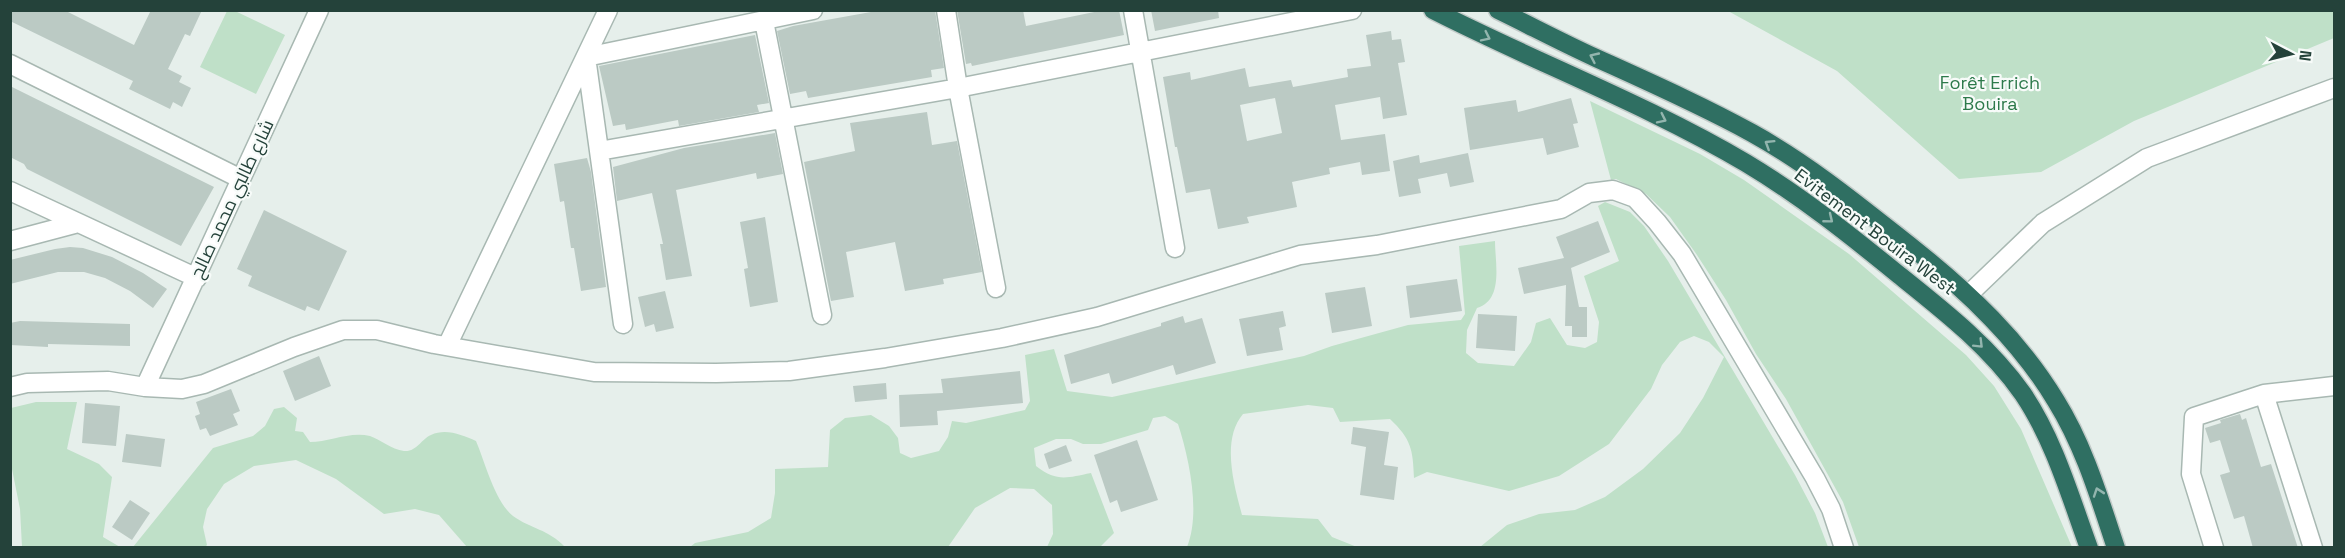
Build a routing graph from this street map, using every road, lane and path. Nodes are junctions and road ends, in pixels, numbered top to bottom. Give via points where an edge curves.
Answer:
1 (319, 10) edge
2 (608, 10) edge
3 (813, 10) edge
4 (946, 10) edge
5 (1133, 10) edge
6 (1352, 10) edge
7 (1433, 10) edge
8 (1498, 10) edge
9 (1323, 14) edge
10 (764, 21) junction
11 (1140, 54) junction
12 (586, 57) junction
13 (10, 64) edge
14 (958, 88) junction
15 (2334, 88) edge
16 (784, 117) junction
17 (599, 151) junction
18 (241, 179) junction
19 (10, 191) edge
20 (78, 224) junction
21 (10, 241) edge
22 (1175, 248) dead end
23 (196, 278) junction
24 (996, 288) dead end
25 (1968, 295) junction
26 (822, 315) dead end
27 (623, 324) dead end
28 (447, 346) junction
29 (2334, 386) edge
30 (10, 387) edge
31 (145, 387) junction
32 (2264, 394) junction
33 (1845, 548) edge
34 (2089, 548) edge
35 (2116, 548) edge
36 (2214, 548) edge
37 (2313, 548) edge

1 - 18 street, شارع طالبي محمد صالح
2 - 12 street
3 - 10 street
4 - 14 street
5 - 11 street
6 - 9 street
7 -> 34 highway, Evitement Bouira West via 1669,122 1746,163 1821,213 1953,318 2024,395 2059,467
25 -> 8 highway, Evitement Bouira West via 1851,198 1752,133
9 - 11 street
10 - 12 street
10 - 16 street
11 - 14 street
11 - 22 street
12 - 17 street
12 - 28 street
13 - 18 street
14 - 16 street
14 - 24 street
15 - 25 street via 2147,158 2043,223
16 - 17 street
16 - 26 street
17 - 27 street
18 - 23 street, شارع طالبي محمد صالح
19 - 20 street
20 - 21 street
20 - 23 street
23 - 31 street, شارع طالبي محمد صالح
35 -> 25 highway, Evitement Bouira West via 2073,430 2055,399 2015,344
28 - 31 street via 377,330 343,330 204,384 182,389
28 - 33 street via 594,372 716,373 853,362 1086,320 1300,255 1377,245 1561,209 1589,193 1612,190 1635,198 1682,254 1815,478
29 - 32 street
30 - 31 street via 108,381
32 - 36 street via 2194,417 2191,474
32 - 37 street

